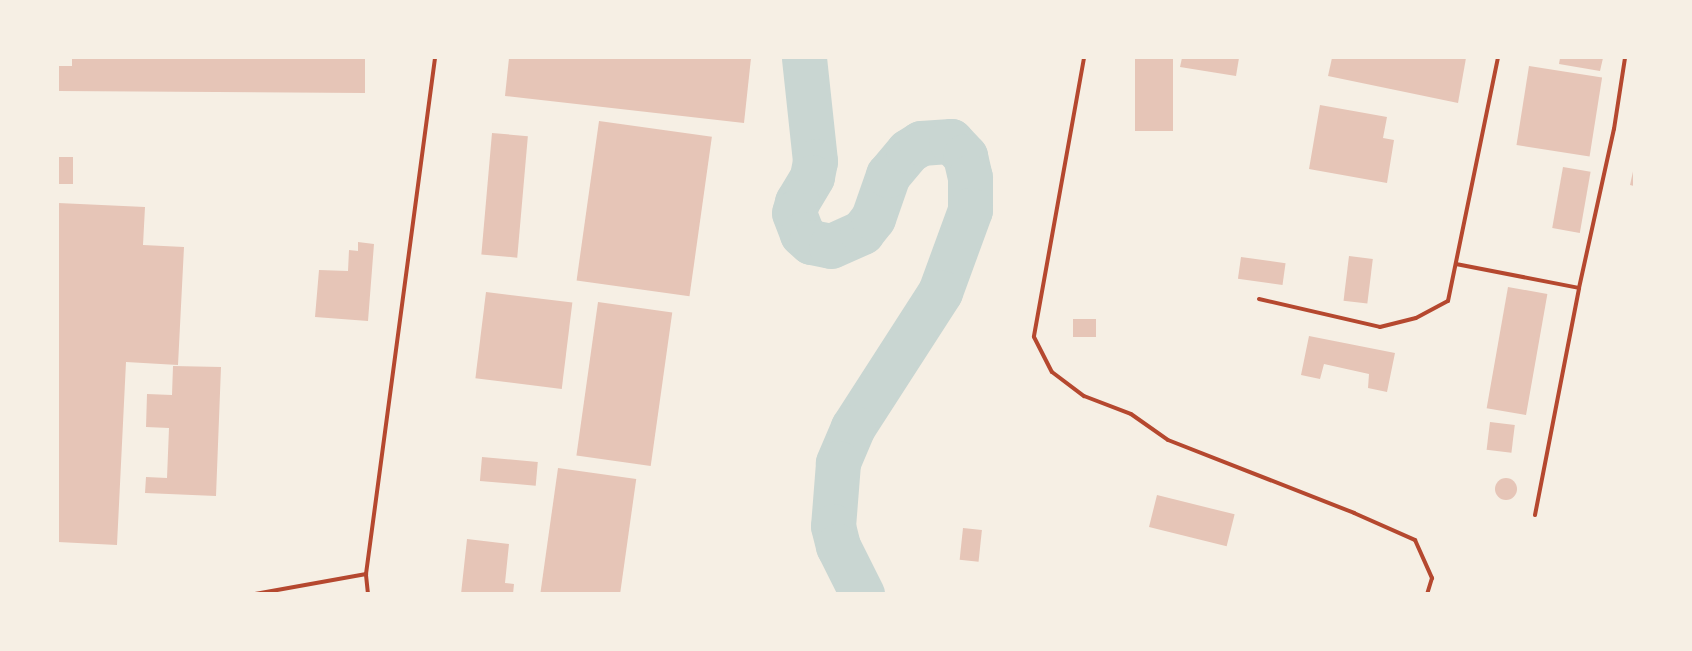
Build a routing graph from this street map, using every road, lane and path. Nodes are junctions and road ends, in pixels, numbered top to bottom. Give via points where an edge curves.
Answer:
1 (435, 58) edge
2 (1084, 58) edge
3 (1498, 58) edge
4 (1625, 58) edge
5 (1456, 264) junction
6 (1579, 288) junction
7 (1259, 299) dead end
8 (1535, 515) dead end
9 (366, 574) junction
10 (255, 594) edge
11 (368, 594) edge
12 (1427, 594) edge

1 - 9 lane
2 - 12 lane via 1034,337 1052,372 1084,396 1131,414 1168,440 1415,540 1432,578
3 - 5 lane
4 - 6 lane via 1614,129
5 - 6 lane
5 - 7 lane via 1448,301 1416,318 1380,328
6 - 8 lane
9 - 10 lane
9 - 11 lane

